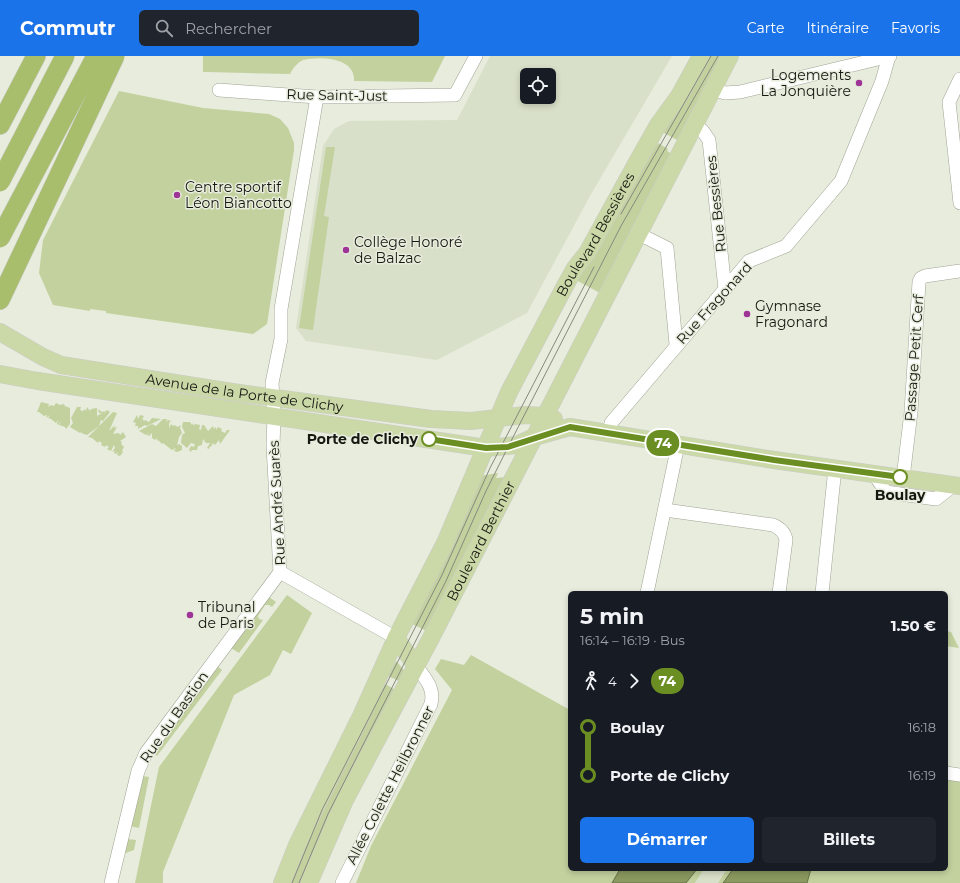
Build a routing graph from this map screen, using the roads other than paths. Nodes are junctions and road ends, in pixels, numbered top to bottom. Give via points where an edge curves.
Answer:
1 (65, 56) edge
2 (96, 56) edge
3 (115, 56) edge
4 (476, 56) edge
5 (701, 56) edge
6 (730, 56) edge
7 (890, 56) edge
8 (35, 58) edge
9 (867, 58) edge
10 (960, 79) edge
11 (714, 89) junction
12 (219, 90) dead end
13 (317, 97) junction
14 (0, 125) edge
15 (694, 126) junction
16 (0, 182) edge
17 (960, 203) edge
18 (639, 234) junction
19 (0, 238) edge
20 (960, 271) edge
21 (725, 288) junction
22 (0, 300) edge
23 (0, 332) edge
24 (676, 344) junction
25 (0, 374) edge
26 (273, 396) junction
27 (274, 416) junction
28 (544, 416) junction
29 (498, 418) junction
30 (570, 427) junction
31 (610, 434) junction
32 (534, 437) junction
33 (678, 445) junction
34 (486, 448) junction
35 (835, 468) junction
36 (874, 474) junction
37 (903, 478) junction
38 (957, 485) edge
39 (665, 510) junction
40 (280, 572) junction
41 (647, 591) edge
42 (779, 591) edge
43 (822, 591) edge
44 (396, 638) junction
45 (416, 666) junction
46 (948, 773) edge
47 (960, 775) edge
48 (111, 883) edge
49 (282, 883) edge
50 (309, 883) edge
51 (342, 883) edge

1 - 16 highway, bridge
2 - 19 highway, bridge
3 - 22 highway, bridge
4 - 13 street, Rue Saint-Just via 455,95
5 - 29 main road, Boulevard Bessières via 679,96 658,125 587,253 575,268 509,392
6 - 11 main road
7 - 9 street
7 - 21 street, Rue Fragonard via 841,181 786,246 749,261
8 - 14 highway
9 - 11 street via 740,92 725,93
10 - 17 street via 949,102
11 - 15 main road
12 - 13 street, Rue Saint-Just
13 - 26 street, Rue André Suarès via 281,308 282,339 272,383
15 - 18 main road
15 - 21 street, Rue Bessières via 702,130 709,140
18 - 24 street via 667,248
18 - 28 main road
20 - 37 street, Passage Petit Cerf via 925,276 919,282 911,412
21 - 24 street, Rue Fragonard
23 - 26 main road, Avenue de la Porte de Clichy via 61,365
24 - 31 street, Rue Fragonard via 611,423
25 - 27 main road, Avenue de la Porte de Clichy
26 - 27 street, Rue André Suarès
26 - 29 main road, Avenue de la Porte de Clichy via 431,419 471,421
27 - 34 main road, Avenue de la Porte de Clichy
27 - 40 street, Rue André Suarès via 273,446
28 - 29 main road, Avenue de la Porte de Clichy
28 - 30 main road, Avenue de la Porte de Clichy
28 - 32 main road, Boulevard Berthier
29 - 34 main road
30 - 31 main road
30 - 32 main road, Avenue de la Porte de Clichy
31 - 33 main road
32 - 34 main road, Avenue de la Porte de Clichy via 517,445
32 - 45 main road, Boulevard Berthier
33 - 35 main road
33 - 39 street
34 - 44 main road via 446,543
35 - 36 main road
35 - 43 street
36 - 37 main road
36 - 38 street via 886,492 936,499
37 - 38 main road
39 - 41 street
39 - 42 street via 773,525 778,528 785,534 786,540
40 - 44 street, Rue André Suarès
40 - 48 street, Rue du Bastion via 146,752 138,771
44 - 45 main road
44 - 49 main road via 362,714 297,845
45 - 50 main road, Boulevard Berthier via 345,800
45 - 51 street, Allée Colette Heilbronner via 431,689 431,704
46 - 47 street

